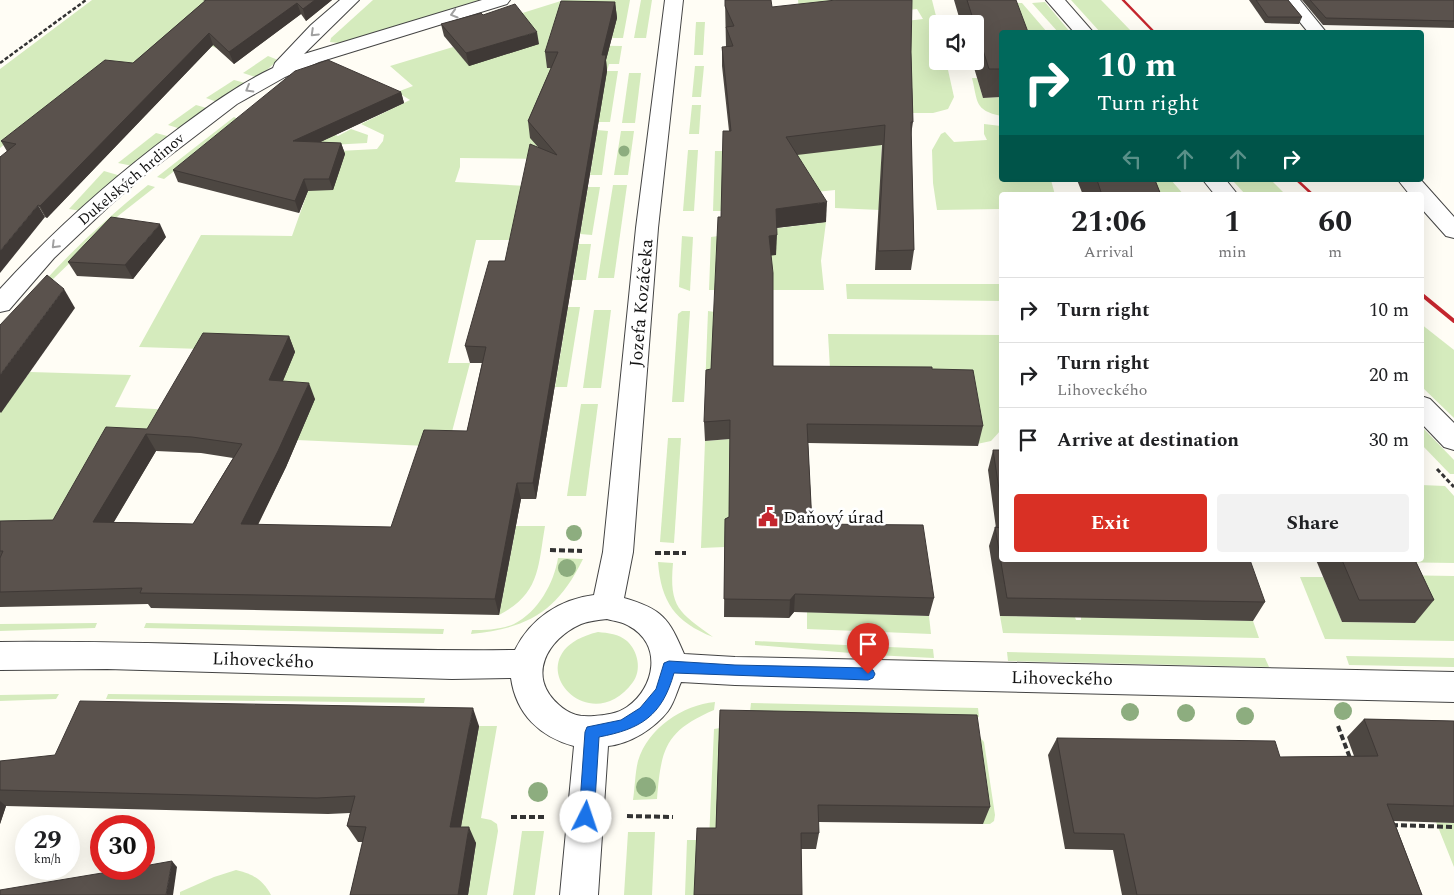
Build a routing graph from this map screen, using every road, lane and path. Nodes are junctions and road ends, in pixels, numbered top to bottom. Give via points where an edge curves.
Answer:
1 (86, 0) edge
2 (350, 0) edge
3 (501, 0) edge
4 (674, 0) edge
5 (1055, 0) edge
6 (1291, 0) edge
7 (1082, 30) edge
8 (1315, 30) edge
9 (0, 63) edge
10 (278, 73) junction
11 (1216, 182) edge
12 (1411, 182) edge
13 (1224, 192) edge
14 (1420, 192) edge
15 (1424, 197) edge
16 (1454, 231) edge
17 (0, 304) edge
18 (1424, 409) edge
19 (1454, 440) edge
20 (550, 550) dead end
21 (586, 551) dead end
22 (655, 553) dead end
23 (686, 554) dead end
24 (607, 606) junction
25 (0, 656) edge
26 (527, 664) junction
27 (669, 667) junction
28 (1454, 687) edge
29 (1338, 726) dead end
30 (592, 732) junction
31 (1351, 762) edge
32 (627, 816) dead end
33 (673, 816) dead end
34 (510, 817) dead end
35 (546, 817) dead end
36 (1385, 825) edge
37 (1454, 826) edge
38 (579, 895) edge

1 - 9 path
2 -> 10 street, Dukelských hrdinov via 294,52
3 -> 10 street, Dukelských hrdinov via 336,50
4 - 24 street, Jozefa Kozáčeka via 647,228 618,552
5 - 7 street
6 - 8 street
10 -> 17 street, Dukelských hrdinov via 230,100 139,168 69,230
11 - 13 street
12 - 14 street
15 - 16 street
18 - 19 street
20 - 21 path
22 - 23 path
24 - 26 street via 585,608 556,622 540,637 529,654
24 - 27 street via 631,611 652,625 665,644
25 - 26 street, Lihoveckého via 107,655 452,666
26 - 30 street via 528,689 541,711 555,723
27 - 28 street, Lihoveckého
27 - 30 street via 662,692 645,712 621,727
29 - 31 path
30 - 38 street
32 - 33 path
34 - 35 path
36 - 37 path

